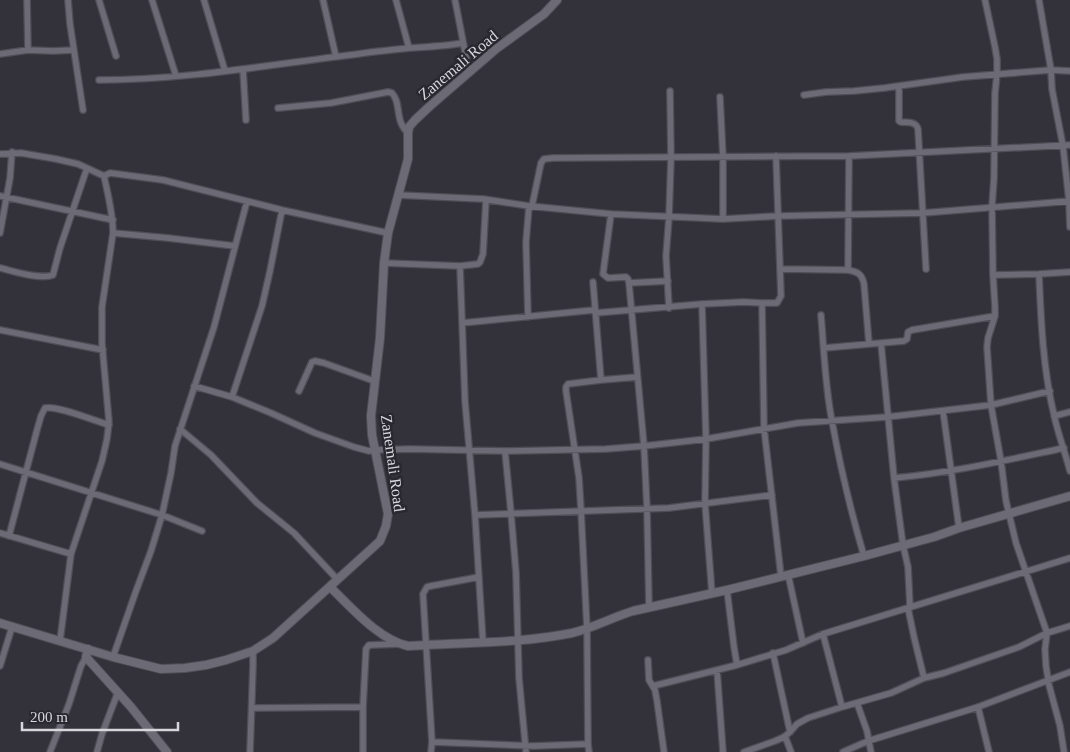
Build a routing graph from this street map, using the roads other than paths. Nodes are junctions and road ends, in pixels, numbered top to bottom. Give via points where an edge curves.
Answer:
1 (27, 0) edge
2 (68, 0) edge
3 (99, 0) edge
4 (152, 0) edge
5 (204, 0) edge
6 (323, 0) edge
7 (396, 0) edge
8 (454, 0) edge
9 (557, 0) edge
10 (985, 0) edge
11 (1039, 0) edge
12 (463, 43) junction
13 (409, 48) junction
14 (28, 50) junction
15 (74, 50) junction
16 (0, 54) edge
17 (116, 56) dead end
18 (336, 57) junction
19 (243, 69) junction
20 (1050, 70) junction
21 (226, 71) junction
22 (1070, 71) edge
23 (469, 72) junction
24 (997, 74) junction
25 (176, 76) junction
26 (99, 80) dead end
27 (898, 86) junction
28 (670, 91) dead end
29 (804, 95) dead end
30 (720, 97) dead end
31 (278, 108) dead end
32 (83, 110) dead end
33 (246, 120) dead end
34 (408, 133) junction
35 (1070, 145) edge
36 (1063, 146) junction
37 (994, 148) junction
38 (12, 152) junction
39 (920, 152) junction
40 (0, 154) edge
41 (776, 156) junction
42 (849, 156) junction
43 (671, 158) junction
44 (723, 158) junction
45 (87, 168) junction
46 (104, 176) junction
47 (398, 195) junction
48 (3, 197) edge
49 (486, 200) junction
50 (247, 201) junction
51 (1069, 201) edge
52 (530, 206) junction
53 (992, 206) junction
54 (282, 210) junction
55 (73, 212) junction
56 (923, 213) junction
57 (611, 214) junction
58 (849, 215) junction
59 (778, 216) junction
60 (669, 217) junction
61 (723, 219) junction
62 (113, 220) junction
63 (1070, 227) edge
64 (0, 233) edge
65 (113, 233) junction
66 (388, 233) junction
67 (235, 246) junction
68 (384, 263) junction
69 (460, 266) junction
70 (0, 268) edge
71 (780, 269) junction
72 (926, 269) dead end
73 (848, 270) junction
74 (1070, 272) edge
75 (1039, 274) junction
76 (993, 275) junction
77 (668, 281) junction
78 (593, 282) dead end
79 (629, 283) junction
80 (762, 303) junction
81 (702, 304) junction
82 (669, 308) junction
83 (632, 310) junction
84 (595, 312) junction
85 (821, 315) dead end
86 (995, 316) junction
87 (528, 317) junction
88 (462, 323) junction
89 (0, 330) edge
90 (881, 343) junction
91 (869, 344) junction
92 (824, 348) junction
93 (102, 350) junction
94 (637, 377) junction
95 (600, 380) junction
96 (374, 381) junction
97 (194, 386) junction
98 (299, 391) dead end
99 (1050, 391) junction
100 (232, 397) junction
101 (991, 404) junction
102 (943, 411) junction
103 (1070, 412) edge
104 (1054, 416) junction
105 (887, 417) junction
106 (831, 421) junction
107 (109, 426) junction
108 (764, 428) junction
109 (180, 429) junction
110 (706, 438) junction
111 (644, 446) junction
112 (1064, 448) junction
113 (375, 450) junction
114 (470, 450) junction
115 (574, 450) junction
116 (505, 451) junction
117 (1001, 461) junction
118 (0, 464) edge
119 (1070, 470) edge
120 (951, 471) junction
121 (26, 472) junction
122 (894, 478) junction
123 (90, 493) junction
124 (772, 495) junction
125 (1070, 496) edge
126 (705, 503) junction
127 (647, 509) junction
128 (582, 510) junction
129 (512, 513) junction
130 (1008, 513) junction
131 (475, 514) junction
132 (162, 515) junction
133 (958, 528) junction
134 (202, 531) dead end
135 (0, 533) edge
136 (9, 536) junction
137 (904, 545) junction
138 (71, 554) junction
139 (864, 556) junction
140 (1070, 558) edge
141 (1026, 572) junction
142 (785, 575) junction
143 (479, 577) junction
144 (337, 579) junction
145 (330, 586) junction
146 (727, 590) junction
147 (712, 594) junction
148 (649, 607) junction
149 (909, 607) junction
150 (0, 623) edge
151 (1070, 626) edge
152 (12, 627) junction
153 (587, 628) junction
154 (1047, 633) junction
155 (823, 634) junction
156 (517, 640) junction
157 (60, 642) junction
158 (483, 643) junction
159 (804, 643) junction
160 (399, 644) junction
161 (427, 644) junction
162 (253, 651) junction
163 (87, 653) junction
164 (773, 653) junction
165 (113, 657) junction
166 (648, 660) dead end
167 (737, 665) junction
168 (0, 666) edge
169 (716, 670) junction
170 (1070, 672) edge
171 (924, 678) junction
172 (1048, 679) junction
173 (653, 686) junction
174 (118, 692) junction
175 (857, 703) junction
176 (842, 707) junction
177 (978, 707) junction
178 (252, 708) junction
179 (363, 708) junction
180 (787, 734) junction
181 (868, 741) junction
182 (432, 742) junction
183 (588, 744) junction
184 (526, 749) edge
185 (50, 752) edge
186 (97, 752) edge
187 (167, 752) edge
188 (250, 752) edge
189 (363, 752) edge
190 (432, 752) edge
191 (589, 752) edge
192 (664, 752) edge
193 (723, 752) edge
194 (744, 752) edge
195 (791, 752) edge
196 (843, 752) edge
197 (871, 752) edge
198 (989, 752) edge
199 (1064, 752) edge

1 - 14 street
2 - 15 street
3 - 17 street
4 - 25 street
5 - 21 street
6 - 18 street
7 - 13 street
8 - 12 street
9 - 23 street, Zanemali Road via 544,14
10 - 24 street
11 - 20 street
12 - 13 street
12 - 23 street
13 - 18 street
14 - 15 street
14 - 16 street
15 - 32 street
18 - 19 street
19 - 21 street
19 - 33 street
20 - 22 street
20 - 24 street
20 - 36 street
21 - 25 street
23 - 34 street, Zanemali Road via 415,120
24 - 27 street
24 - 37 street
25 - 26 street
27 - 29 street
27 - 39 street via 899,121 917,124
28 - 43 street
30 - 44 street
31 - 34 street via 392,92 400,123
34 - 47 street, Zanemali Road via 408,159
35 - 36 street
36 - 37 street
36 - 51 street
37 - 39 street
37 - 53 street
38 - 40 street
38 - 45 street
38 - 48 street via 10,178
39 - 42 street
39 - 56 street
41 - 42 street
41 - 44 street
41 - 59 street
42 - 58 street
43 - 44 street
43 - 52 street via 544,159
43 - 60 street
44 - 61 street
45 - 46 street
45 - 55 street
46 - 50 street via 110,173 163,180
46 - 62 street
47 - 49 street
47 - 66 street, Zanemali Road
48 - 55 street
48 - 64 street
49 - 52 street
49 - 69 street via 484,254 478,264
50 - 54 street
50 - 67 street
51 - 53 street
51 - 63 street
52 - 57 street
52 - 87 street via 526,242
53 - 56 street
53 - 76 street
54 - 66 street
54 - 100 street via 262,306
55 - 62 street
55 - 70 street via 50,276
56 - 58 street
56 - 72 street
57 - 60 street
57 - 79 street via 603,274 608,278 626,277
58 - 59 street
58 - 73 street
59 - 61 street
59 - 71 street
60 - 61 street
60 - 77 street
62 - 65 street
65 - 67 street
65 - 93 street via 102,307
66 - 68 street, Zanemali Road
67 - 97 street
68 - 69 street
68 - 96 street, Zanemali Road
69 - 88 street
71 - 73 street
71 - 80 street via 779,301 775,304
73 - 91 street via 861,274 863,278
74 - 75 street
75 - 76 street
75 - 99 street
76 - 86 street
77 - 79 street
77 - 82 street
78 - 84 street
79 - 83 street
80 - 81 street
80 - 108 street
81 - 82 street
81 - 110 street
82 - 83 street
83 - 84 street
83 - 94 street
84 - 87 street
84 - 95 street
85 - 92 street
86 - 90 street via 912,330 904,341
86 - 101 street via 988,338
87 - 88 street
88 - 114 street
89 - 93 street
90 - 91 street
90 - 105 street
91 - 92 street
92 - 106 street
93 - 107 street
94 - 95 street
94 - 111 street
95 - 115 street via 568,384 566,387
96 - 98 street via 313,361
96 - 113 street, Zanemali Road via 371,416
97 - 100 street
97 - 109 street
99 - 101 street
99 - 104 street
100 - 113 street via 315,433 362,450
101 - 102 street
101 - 117 street
102 - 105 street
102 - 120 street
103 - 104 street
104 - 112 street
105 - 106 street
105 - 122 street
106 - 108 street
106 - 139 street
107 - 121 street via 58,409 45,408
107 - 123 street via 102,461
108 - 110 street
108 - 124 street
109 - 132 street
109 - 144 street via 257,503 294,532
110 - 111 street
110 - 126 street
111 - 115 street
111 - 127 street
112 - 117 street
112 - 119 street
113 - 114 street
113 - 144 street, Zanemali Road via 388,514 386,526 380,541
114 - 116 street
114 - 131 street
115 - 116 street
115 - 128 street
116 - 129 street
117 - 120 street
117 - 130 street
118 - 121 street
120 - 122 street
120 - 133 street
121 - 123 street
121 - 136 street
122 - 137 street
123 - 132 street
123 - 138 street
124 - 126 street
124 - 142 street
125 - 130 street
126 - 127 street
126 - 147 street
127 - 128 street
127 - 148 street
128 - 129 street
128 - 153 street
129 - 131 street
129 - 156 street
130 - 133 street
130 - 141 street
131 - 143 street
132 - 134 street
132 - 165 street
133 - 137 street
135 - 136 street
136 - 138 street
137 - 139 street
137 - 149 street
138 - 157 street
139 - 142 street
140 - 141 street
141 - 149 street
141 - 154 street
142 - 146 street
142 - 159 street
143 - 158 street
143 - 161 street via 427,587 423,594
144 - 145 street, Zanemali Road
145 - 160 street via 382,635
145 - 162 street, Zanemali Road via 273,638
146 - 147 street
146 - 167 street
147 - 148 street
148 - 153 street
149 - 155 street
149 - 171 street
150 - 152 street, Zanemali Road
151 - 154 street
152 - 157 street, Zanemali Road
152 - 168 street
153 - 156 street
153 - 183 street
154 - 171 street via 1019,647
154 - 172 street
155 - 159 street
155 - 176 street
156 - 158 street
156 - 184 street
157 - 163 street, Zanemali Road
158 - 161 street
159 - 164 street
160 - 161 street
160 - 179 street via 367,646
161 - 182 street
162 - 165 street, Zanemali Road via 206,665 161,669
162 - 178 street
163 - 165 street, Zanemali Road
163 - 174 street
163 - 185 street
164 - 167 street
164 - 180 street
166 - 173 street via 649,680
167 - 169 street
169 - 173 street
169 - 193 street
170 - 172 street
171 - 175 street via 891,693
172 - 177 street
172 - 199 street
173 - 192 street
174 - 186 street
174 - 187 street
175 - 176 street
175 - 181 street
176 - 180 street via 808,718
177 - 181 street
177 - 198 street
178 - 179 street
178 - 188 street
179 - 189 street
180 - 194 street
180 - 195 street
181 - 196 street
181 - 197 street
182 - 184 street
182 - 190 street
183 - 184 street
183 - 191 street

